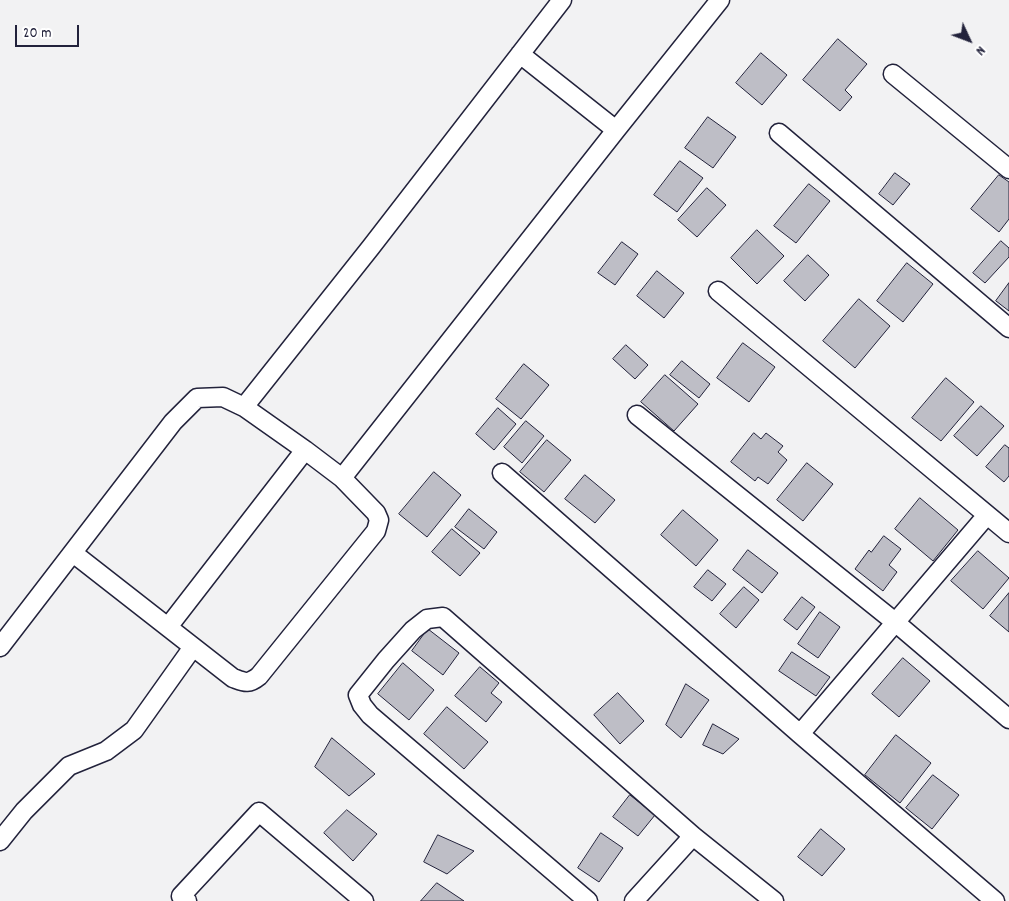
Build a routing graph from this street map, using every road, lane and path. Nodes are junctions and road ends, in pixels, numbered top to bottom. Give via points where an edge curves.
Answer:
1 (562, 0) edge
2 (720, 0) edge
3 (520, 54) junction
4 (893, 74) dead end
5 (616, 130) junction
6 (779, 133) dead end
7 (1009, 169) edge
8 (718, 291) dead end
9 (1009, 328) edge
10 (244, 407) junction
11 (637, 415) dead end
12 (305, 450) junction
13 (502, 473) dead end
14 (342, 478) junction
15 (987, 514) junction
16 (1009, 533) edge
17 (73, 553) junction
18 (895, 622) junction
19 (168, 627) junction
20 (0, 647) edge
21 (193, 647) junction
22 (1009, 719) edge
23 (800, 734) junction
24 (693, 836) junction
25 (0, 841) edge
26 (187, 901) edge
27 (364, 901) edge
28 (588, 901) edge
29 (634, 901) edge
30 (774, 901) edge
31 (995, 901) edge

1 - 3 street
2 - 5 street
3 - 5 street
3 - 10 street
4 - 7 street
5 - 14 street
6 - 9 street
8 - 15 street
10 - 12 street
10 - 17 street via 223,397 197,398 173,422
11 - 18 street
12 - 14 street
12 - 19 street
13 - 23 street
14 - 21 street via 376,513 379,520 376,531 258,676 246,682 233,678
15 - 16 street
15 - 18 street
17 - 19 street
17 - 20 street
18 - 22 street
18 - 23 street
19 - 21 street
21 - 25 street via 134,730 106,751 68,766
23 - 31 street
24 - 28 street via 443,618 427,619 413,630 358,694 362,705
24 - 29 street
24 - 30 street
26 - 27 street via 181,896 259,812

